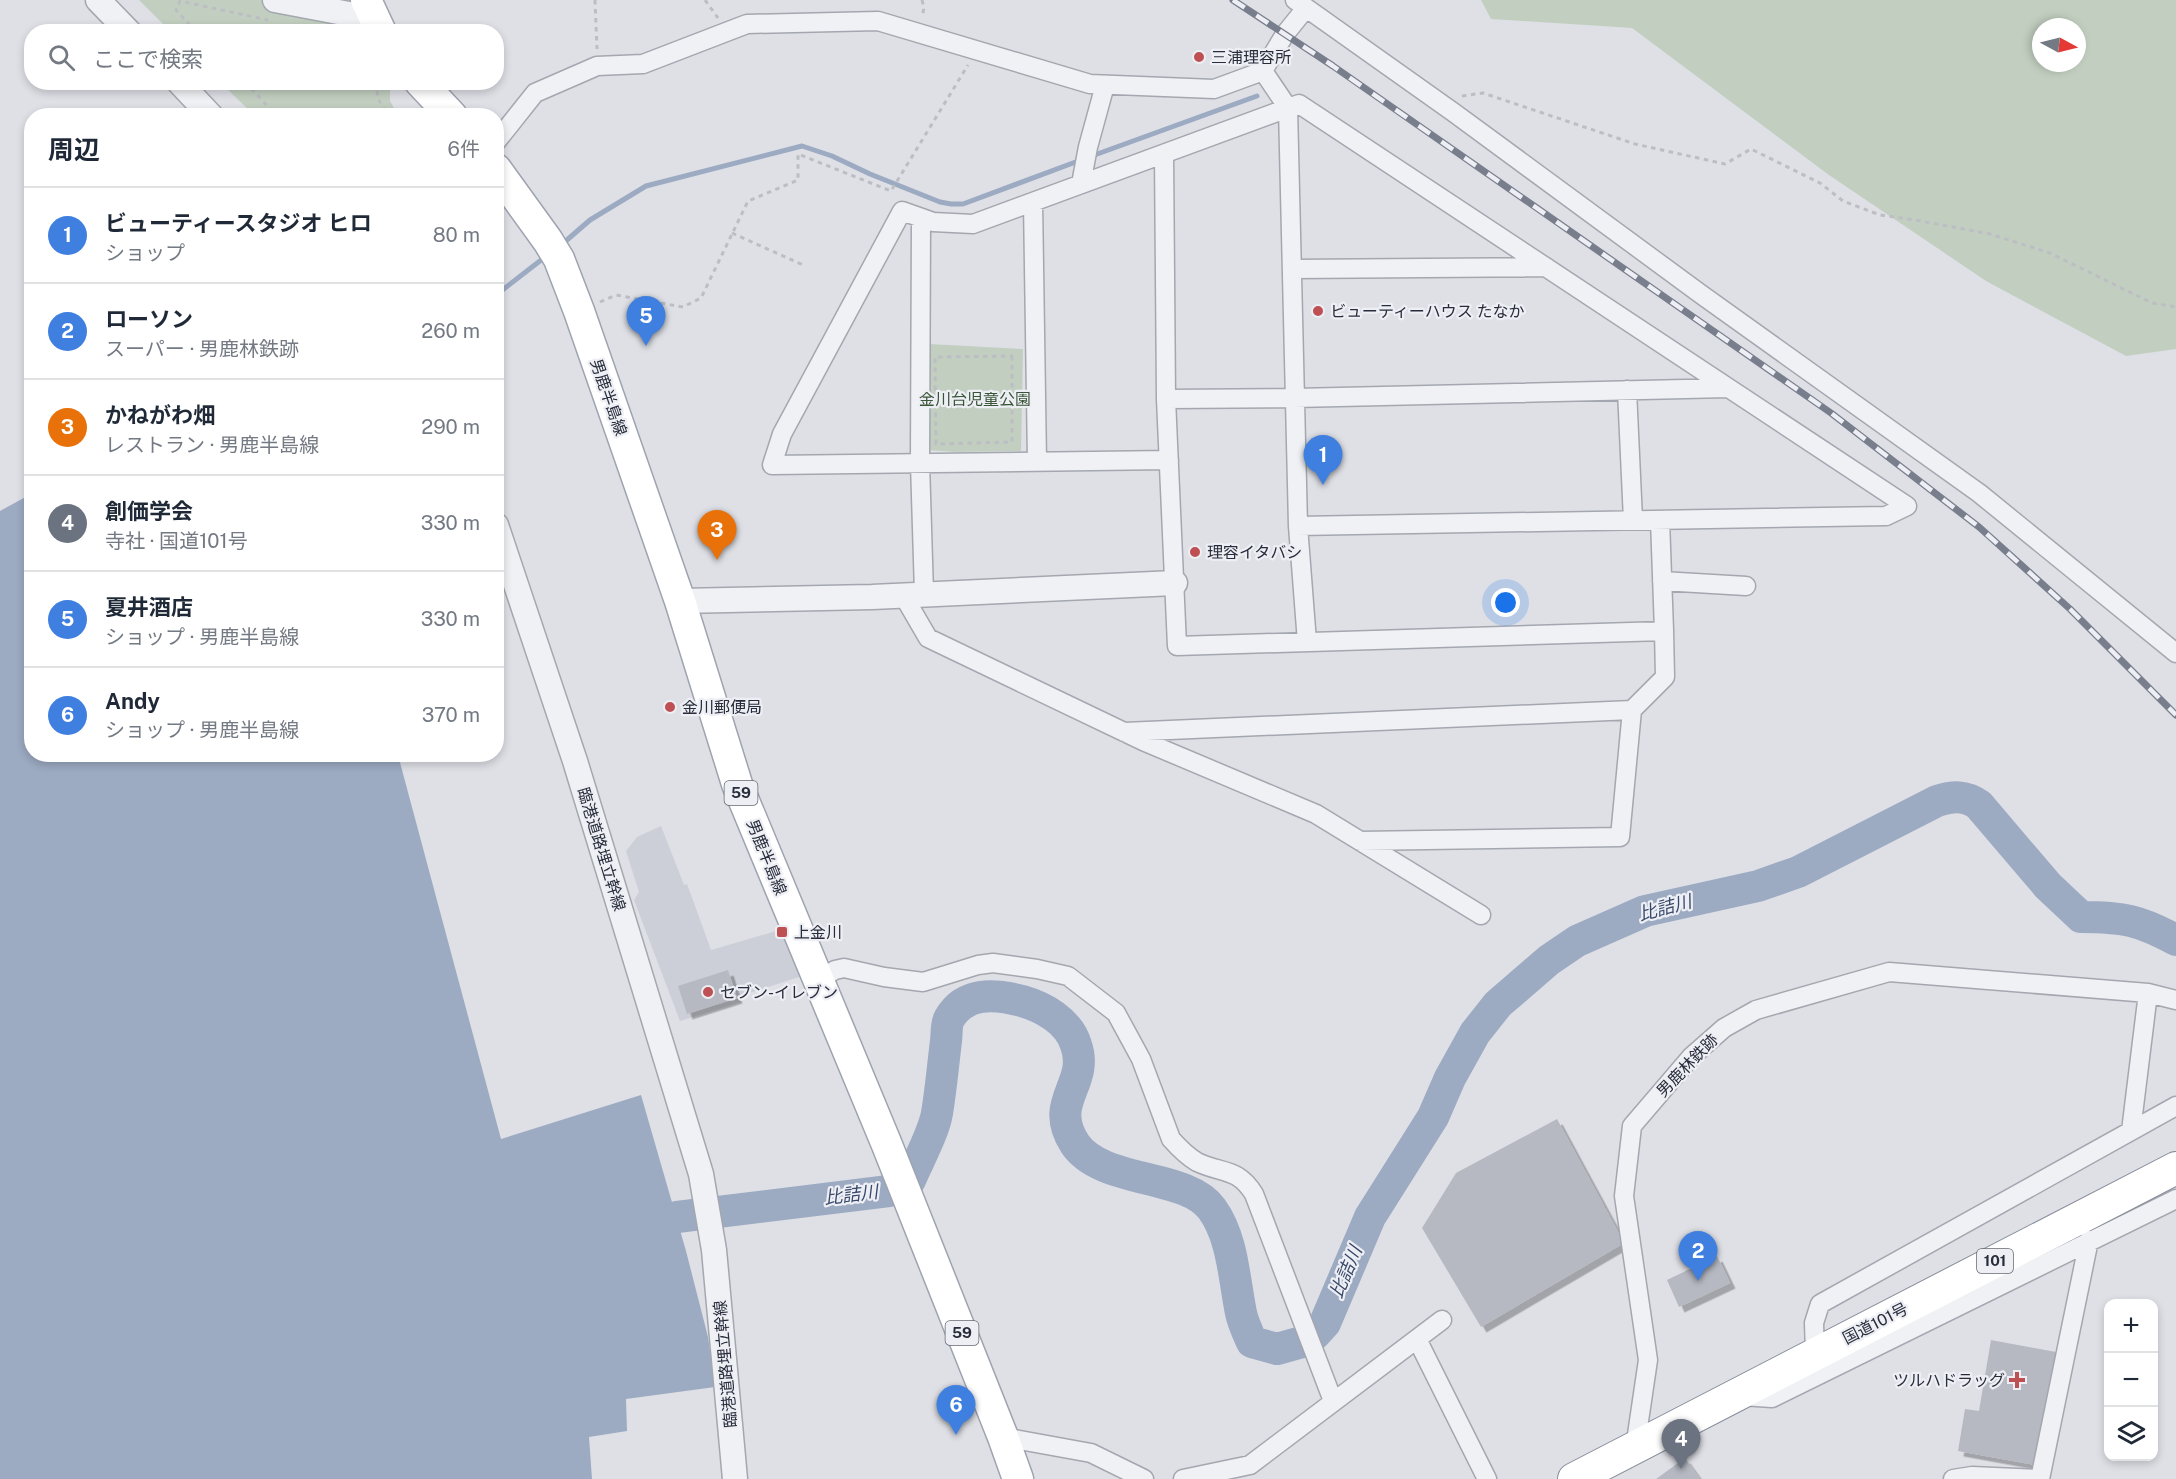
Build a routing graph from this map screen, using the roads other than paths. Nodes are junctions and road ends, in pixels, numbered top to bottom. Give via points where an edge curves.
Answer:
1 (98, 0) edge
2 (1298, 2) edge
3 (273, 11) edge
4 (374, 17) edge
5 (121, 24) edge
6 (1263, 71) junction
7 (1105, 85) junction
8 (187, 90) edge
9 (428, 90) edge
10 (203, 108) edge
11 (444, 108) edge
12 (1288, 108) junction
13 (504, 132) edge
14 (1164, 154) junction
15 (504, 180) edge
16 (1081, 184) junction
17 (1033, 202) junction
18 (921, 218) junction
19 (1546, 267) junction
20 (1292, 269) junction
21 (1728, 388) junction
22 (1627, 390) junction
23 (1295, 398) junction
24 (1166, 399) junction
25 (1169, 460) junction
26 (1036, 462) junction
27 (921, 463) junction
28 (1660, 519) junction
29 (1633, 520) junction
30 (1298, 526) junction
31 (504, 549) edge
32 (1662, 581) junction
33 (1174, 583) junction
34 (1746, 586) dead end
35 (914, 594) junction
36 (680, 601) junction
37 (1664, 631) junction
38 (1307, 642) junction
39 (2176, 653) edge
40 (1632, 710) junction
41 (1124, 732) junction
42 (1360, 841) junction
43 (1481, 915) dead end
44 (818, 980) junction
45 (2148, 993) junction
46 (2176, 1000) edge
47 (2176, 1106) edge
48 (2131, 1131) junction
49 (2176, 1168) edge
50 (2176, 1198) edge
51 (2090, 1240) junction
52 (1442, 1320) dead end
53 (1417, 1339) junction
54 (1815, 1354) junction
55 (1735, 1395) junction
56 (1333, 1401) junction
57 (1003, 1437) junction
58 (1635, 1448) junction
59 (735, 1479) edge
60 (1018, 1479) edge
61 (1144, 1479) edge
62 (1183, 1479) edge
63 (1487, 1479) edge
64 (1574, 1479) edge
65 (1953, 1479) edge
66 (2040, 1479) edge

1 - 5 street
2 - 6 street
2 - 39 street via 1979,494
3 - 4 street
6 - 7 street via 1214,90
6 - 12 street
7 - 13 street via 1089,84 878,21 747,24 643,64 597,66 535,93
7 - 16 street
8 - 10 street
9 - 11 main road
12 - 14 street
12 - 19 street via 1299,104
12 - 20 street
14 - 16 street
14 - 24 street
15 - 36 main road, 男鹿半島線 / 59 via 554,250 579,310
16 - 17 street
17 - 18 street via 973,224
17 - 26 street
18 - 27 street
18 - 27 street via 902,211 782,434 772,465
19 - 20 street
19 - 21 street
20 - 23 street
21 - 22 street
21 - 28 street via 1907,506 1886,516
22 - 23 street
22 - 29 street
23 - 24 street
23 - 30 street
24 - 25 street
25 - 26 street
25 - 33 street
26 - 27 street
27 - 35 street
28 - 29 street
28 - 32 street
29 - 30 street
30 - 38 street
31 - 59 street, 臨港道路埋立幹線 via 579,772 701,1174 714,1250
32 - 34 street
32 - 37 street
33 - 35 street
33 - 38 street via 1177,646
35 - 36 street
35 - 41 street via 928,638
36 - 44 main road, 男鹿半島線 / 59 via 737,784
37 - 38 street
37 - 40 street via 1665,678
40 - 41 street
40 - 42 street via 1620,837
41 - 42 street via 1316,814
42 - 43 street
44 - 56 street via 844,968 923,982 993,963 1068,976 1116,1013 1141,1059 1171,1139 1196,1161 1238,1175 1254,1194
44 - 57 main road, 男鹿半島線 / 59
45 - 46 street, 男鹿林鉄跡
45 - 48 street
45 - 58 street, 男鹿林鉄跡 via 1889,972 1756,1010 1724,1028 1699,1049 1632,1126 1624,1196 1648,1360
47 - 48 street
48 - 54 street via 1820,1304 1814,1323
49 - 54 highway, 国道101号 / 101
50 - 51 street
51 - 55 street via 1772,1398
51 - 66 street
52 - 53 street
53 - 56 street
53 - 63 street
54 - 55 highway, 国道101号 / 101
55 - 58 highway, 国道101号 / 101
56 - 62 street via 1250,1465
57 - 60 main road, 男鹿半島線 / 59
57 - 61 street via 1091,1453
58 - 64 highway, 国道101号 / 101
65 - 66 street

